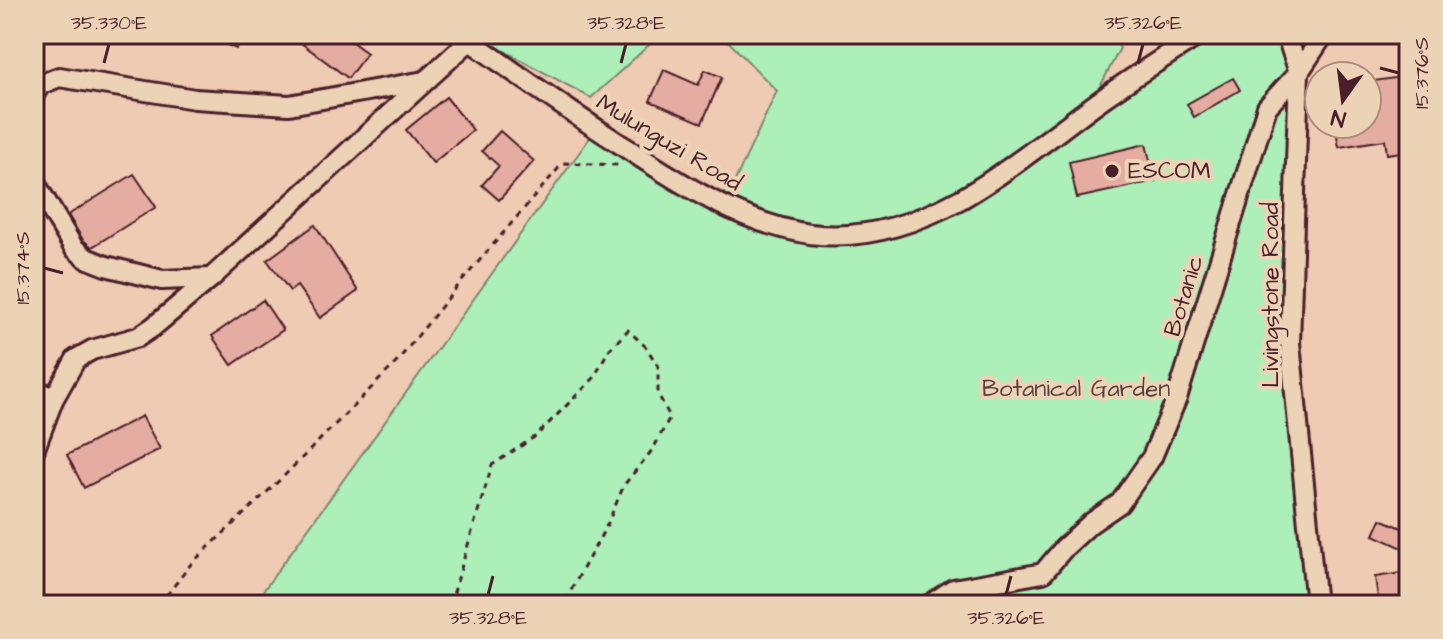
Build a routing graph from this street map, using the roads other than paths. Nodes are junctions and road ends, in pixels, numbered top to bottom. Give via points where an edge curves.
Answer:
1 (1201, 34) edge
2 (1286, 34) edge
3 (1324, 34) edge
4 (464, 37) edge
5 (1299, 72) junction
6 (424, 81) junction
7 (34, 95) edge
8 (34, 181) edge
9 (211, 278) junction
10 (34, 387) edge
11 (53, 400) junction
12 (34, 451) edge
13 (929, 605) edge
14 (1316, 605) edge

1 - 4 street, Mulunguzi Road via 961,198 897,227 855,235 788,229 713,201
2 - 5 street, Livingstone Road
3 - 5 street, Botanic
4 - 6 street
5 - 13 street, Botanic via 1267,107 1177,398 1152,457 1120,503 1082,531 1043,573 953,589
5 - 14 street, Livingstone Road via 1290,343
6 - 7 street via 289,105 195,99 59,77 40,85
6 - 9 street
8 - 9 street via 74,248 86,258 162,280
9 - 11 street via 146,332 76,359
10 - 11 street
11 - 12 street

